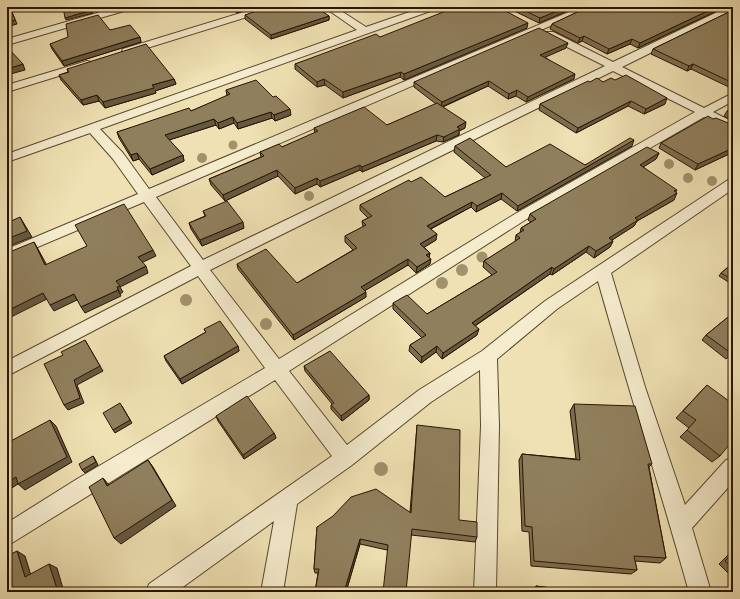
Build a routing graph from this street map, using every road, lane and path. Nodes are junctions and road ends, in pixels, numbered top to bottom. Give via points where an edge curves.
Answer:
1 (128, 7) edge
2 (270, 7) edge
3 (329, 7) edge
4 (433, 7) edge
5 (589, 7) edge
6 (733, 8) edge
7 (526, 22) edge
8 (539, 29) junction
9 (363, 30) junction
10 (7, 42) edge
11 (117, 54) edge
12 (94, 62) edge
13 (614, 67) junction
14 (7, 89) edge
15 (733, 96) edge
16 (703, 112) junction
17 (92, 127) junction
18 (733, 127) edge
19 (7, 158) edge
20 (733, 183) edge
21 (147, 196) junction
22 (7, 255) edge
23 (201, 268) junction
24 (604, 272) junction
25 (488, 356) junction
26 (7, 369) edge
27 (278, 369) junction
28 (345, 458) junction
29 (733, 467) edge
30 (288, 499) junction
31 (681, 525) junction
32 (7, 535) edge
33 (157, 592) edge
34 (272, 592) edge
35 (485, 592) edge
36 (700, 592) edge

1 - 10 street
2 - 11 street
3 - 9 street
4 - 9 street
5 - 8 street
6 - 13 street
7 - 8 street
8 - 13 street
8 - 21 street
9 - 17 street
12 - 14 street
13 - 16 street
13 - 23 street
15 - 16 street
16 - 18 street
16 - 27 street via 520,217
17 - 19 street
17 - 21 street via 118,156
20 - 24 street
21 - 22 street
21 - 23 street
23 - 26 street
23 - 27 street
24 - 25 street via 551,305
24 - 31 street via 636,387
25 - 28 street via 425,396
25 - 35 street via 490,426
27 - 28 street
27 - 32 street
28 - 30 street
29 - 31 street
30 - 33 street
30 - 34 street
31 - 36 street

